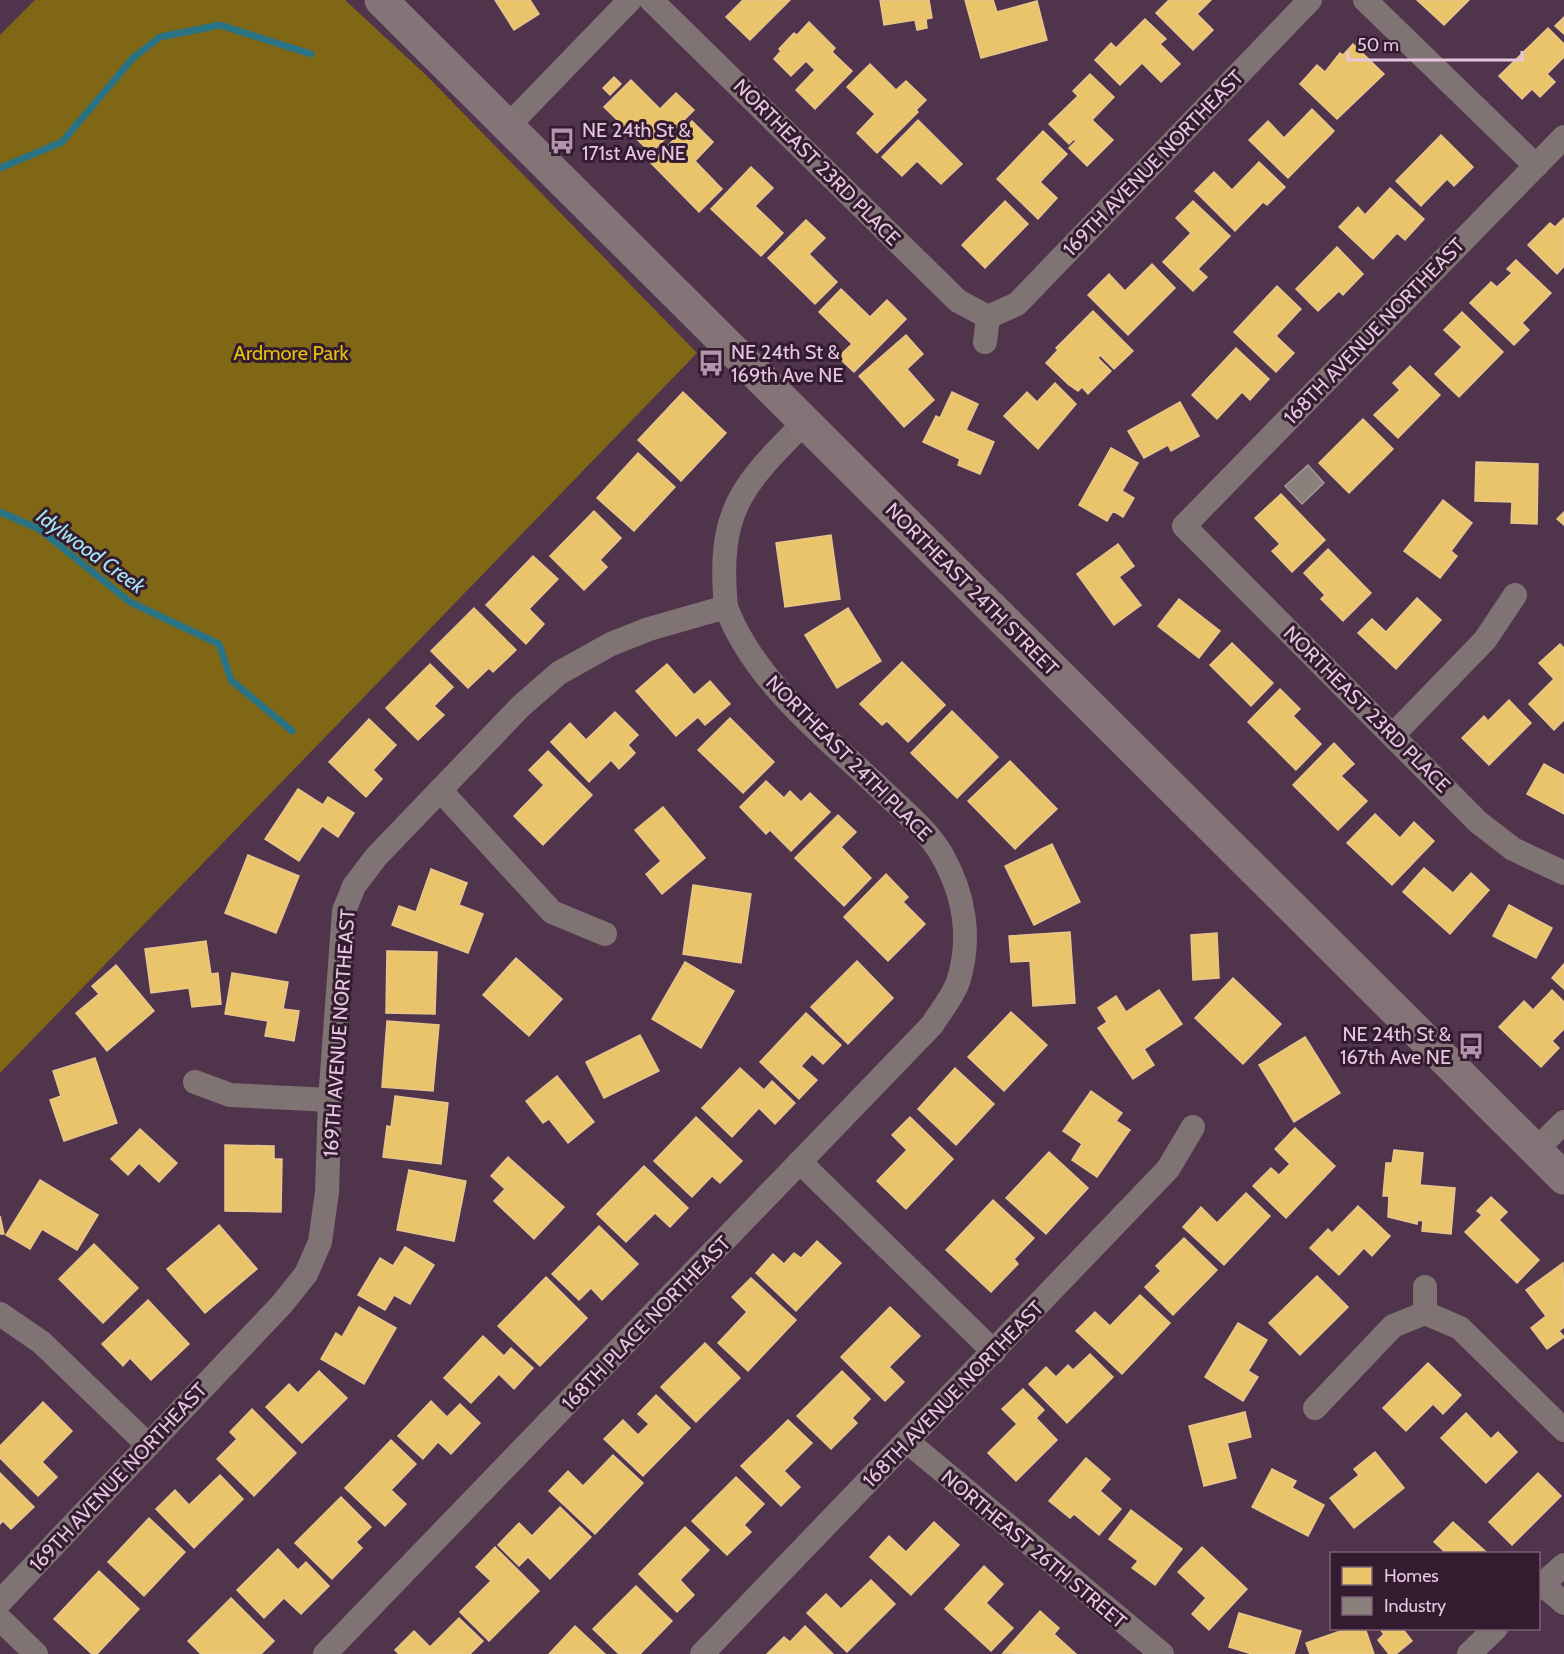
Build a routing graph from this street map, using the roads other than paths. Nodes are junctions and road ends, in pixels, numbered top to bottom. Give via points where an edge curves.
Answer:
1 (381, 0) edge
2 (630, 0) edge
3 (651, 0) edge
4 (1310, 0) edge
5 (1365, 0) edge
6 (508, 126) junction
7 (1564, 137) edge
8 (1536, 166) junction
9 (988, 317) junction
10 (985, 342) dead end
11 (805, 422) junction
12 (1184, 526) joint
13 (1515, 595) dead end
14 (726, 607) junction
15 (1393, 735) junction
16 (440, 790) junction
17 (1564, 873) edge
18 (605, 934) dead end
19 (957, 984) joint
20 (195, 1082) dead end
21 (330, 1100) junction
22 (1564, 1122) edge
23 (1193, 1127) dead end
24 (1536, 1150) junction
25 (801, 1163) junction
26 (1564, 1178) edge
27 (1425, 1287) dead end
28 (1425, 1313) junction
29 (0, 1314) edge
30 (994, 1352) junction
31 (1314, 1408) dead end
32 (1564, 1430) edge
33 (908, 1442) junction
34 (148, 1445) junction
35 (1564, 1565) edge
36 (1540, 1586) edge
37 (0, 1602) edge
38 (1564, 1603) edge
39 (0, 1619) edge
40 (1495, 1630) edge
41 (36, 1654) edge
42 (326, 1654) edge
43 (702, 1654) edge
44 (1162, 1654) edge
45 (1469, 1654) edge

1 - 6 main road, NORTHEAST 24TH STREET
2 - 6 street
3 - 9 street, NORTHEAST 23RD PLACE via 957,301
4 - 9 street, 169TH AVENUE NORTHEAST via 1017,304
5 - 8 street
6 - 11 main road, NORTHEAST 24TH STREET
7 - 8 street, 168TH AVENUE NORTHEAST
8 - 12 street, 168TH AVENUE NORTHEAST
9 - 10 street
11 - 14 street via 755,472 741,493 725,551
11 - 24 main road, NORTHEAST 24TH STREET
12 - 15 street, NORTHEAST 23RD PLACE
13 - 15 street via 1485,640
14 - 16 street, 169TH AVENUE NORTHEAST via 611,644 559,673 521,706
14 - 19 street, NORTHEAST 24TH PLACE via 741,641 759,667 918,824 942,854 966,921 965,952
15 - 17 street, NORTHEAST 23RD PLACE via 1478,822 1513,849
16 - 18 street via 552,912
16 - 21 street, 169TH AVENUE NORTHEAST via 354,886 345,911
19 - 25 street, 168TH PLACE NORTHEAST via 932,1024
20 - 21 street via 230,1095
21 - 34 street, 169TH AVENUE NORTHEAST via 327,1192 320,1242 306,1274
22 - 24 street
23 - 30 street, 168TH AVENUE NORTHEAST via 1168,1169
24 - 26 main road, NORTHEAST 24TH STREET
25 - 30 street
25 - 42 street, 168TH PLACE NORTHEAST
27 - 28 street
28 - 31 street via 1393,1326
28 - 32 street via 1460,1328
29 - 34 street via 41,1342
30 - 33 street, 168TH AVENUE NORTHEAST
33 - 43 street, 168TH AVENUE NORTHEAST
33 - 44 street, NORTHEAST 26TH STREET
34 - 37 street, 169TH AVENUE NORTHEAST
35 - 36 street
36 - 38 street
39 - 41 street
40 - 45 street

